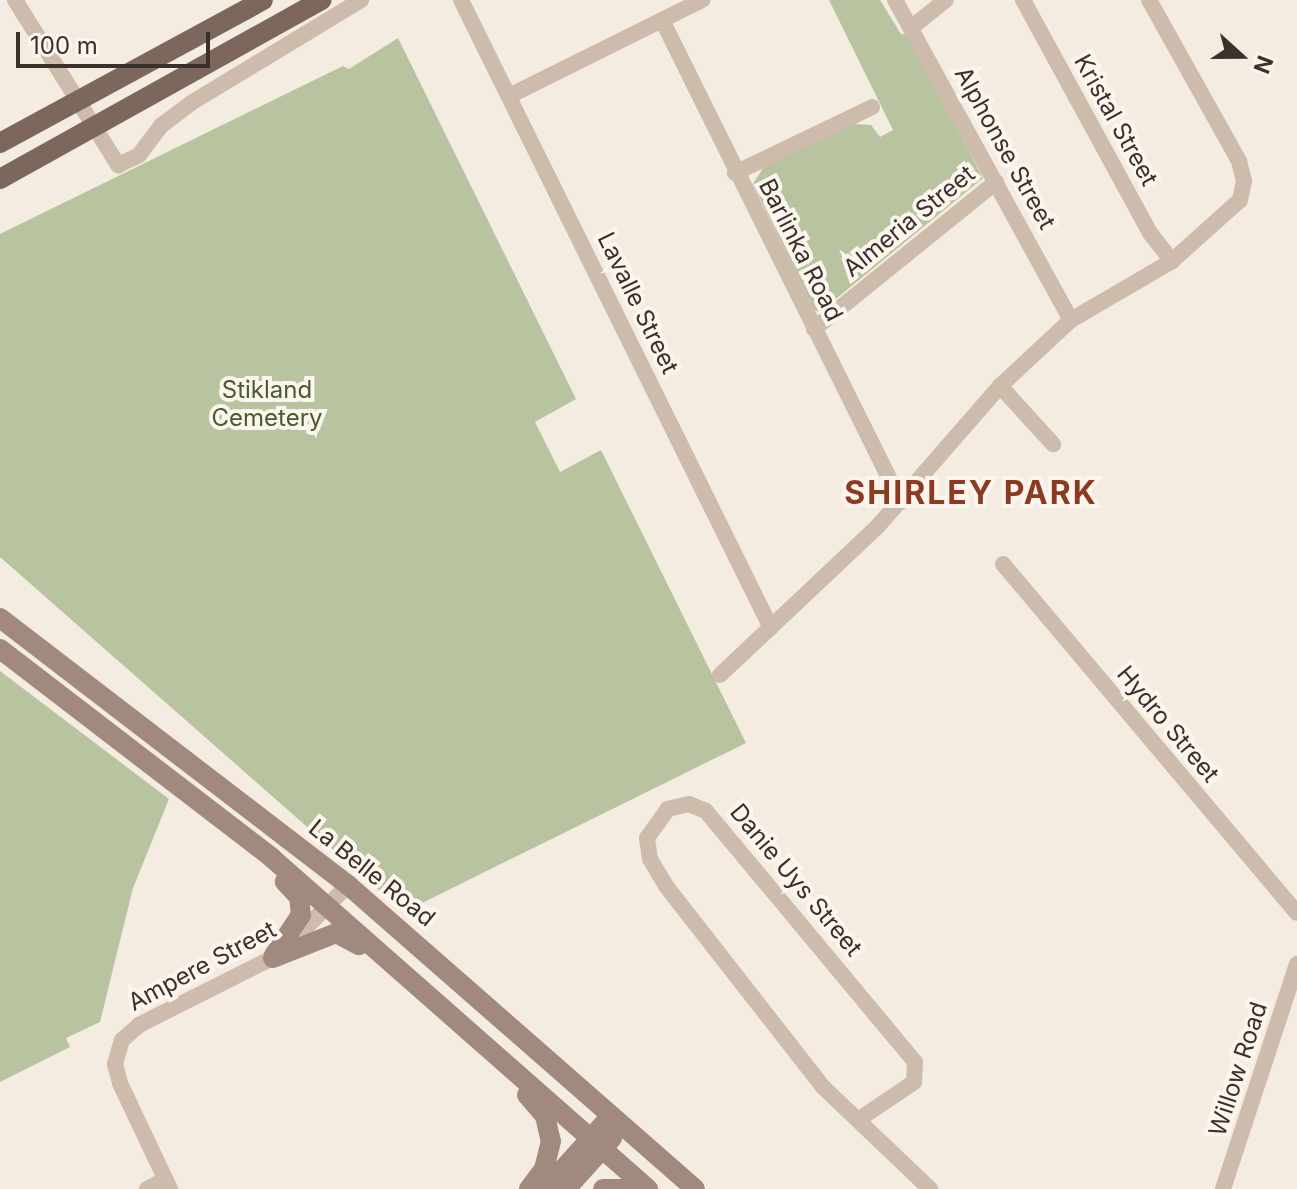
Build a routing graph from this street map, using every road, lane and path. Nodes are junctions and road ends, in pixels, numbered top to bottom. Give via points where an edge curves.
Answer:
1 (15, 0) edge
2 (263, 0) edge
3 (321, 0) edge
4 (361, 0) edge
5 (461, 0) edge
6 (702, 0) edge
7 (895, 0) edge
8 (946, 0) edge
9 (1023, 0) edge
10 (1149, 0) edge
11 (662, 20) junction
12 (912, 27) junction
13 (509, 96) junction
14 (80, 103) junction
15 (872, 107) dead end
16 (97, 128) junction
17 (0, 143) edge
18 (735, 173) junction
19 (0, 179) edge
20 (996, 182) junction
21 (1172, 261) junction
22 (1071, 320) junction
23 (814, 329) junction
24 (1000, 386) junction
25 (1053, 444) dead end
26 (901, 502) junction
27 (1003, 564) dead end
28 (1, 620) edge
29 (771, 628) junction
30 (0, 649) edge
31 (720, 675) dead end
32 (272, 858) junction
33 (348, 885) junction
34 (329, 907) junction
35 (1297, 913) edge
36 (388, 958) junction
37 (271, 960) junction
38 (1297, 964) edge
39 (503, 1061) junction
40 (858, 1120) junction
41 (617, 1121) junction
42 (597, 1143) junction
43 (168, 1184) edge
44 (147, 1189) edge
45 (529, 1189) edge
46 (545, 1189) edge
47 (566, 1189) edge
48 (603, 1189) edge
49 (624, 1189) edge
50 (648, 1189) edge
51 (695, 1189) edge
52 (930, 1189) edge
53 (1223, 1189) edge

1 - 14 street
2 - 14 main road
3 - 16 main road
4 - 16 street via 172,116 139,155 118,165
5 - 13 street, Lavalle Street
6 - 11 street
7 - 12 street, Alphonse Street
8 - 12 street
9 - 21 street, Kristal Street via 1150,233
10 - 21 street via 1239,161 1244,181 1234,206
11 - 13 street
11 - 18 street, Barlinka Road
12 - 20 street, Alphonse Street
13 - 29 street, Lavalle Street
14 - 16 street
14 - 17 main road
15 - 18 street
16 - 19 main road
18 - 23 street, Barlinka Road
20 - 22 street, Alphonse Street
20 - 23 street, Almeria Street
21 - 22 street
22 - 24 street
23 - 26 street, Barlinka Road
24 - 25 street
24 - 26 street
26 - 29 street
27 - 35 street, Hydro Street
28 - 33 main road, La Belle Road
29 - 31 street
30 - 32 main road
32 - 34 main road
32 - 37 main road via 299,897 301,915
33 - 34 street, Ampere Street
33 - 41 main road, La Belle Road
34 - 36 main road
34 - 37 street, Ampere Street
36 - 37 main road via 336,933
36 - 39 main road
37 - 43 street, Ampere Street via 139,1025 118,1048 120,1083
38 - 53 street, Willow Road
39 - 42 main road
39 - 45 main road via 550,1129 547,1162
40 - 40 street, Danie Uys Street via 823,1087 666,886 650,859 647,838 668,809 689,804 706,811 915,1062 914,1082
40 - 52 street, Danie Uys Street
41 - 42 main road
41 - 51 main road, La Belle Road
42 - 46 main road
42 - 47 main road
42 - 50 main road
43 - 44 street
48 - 49 main road

